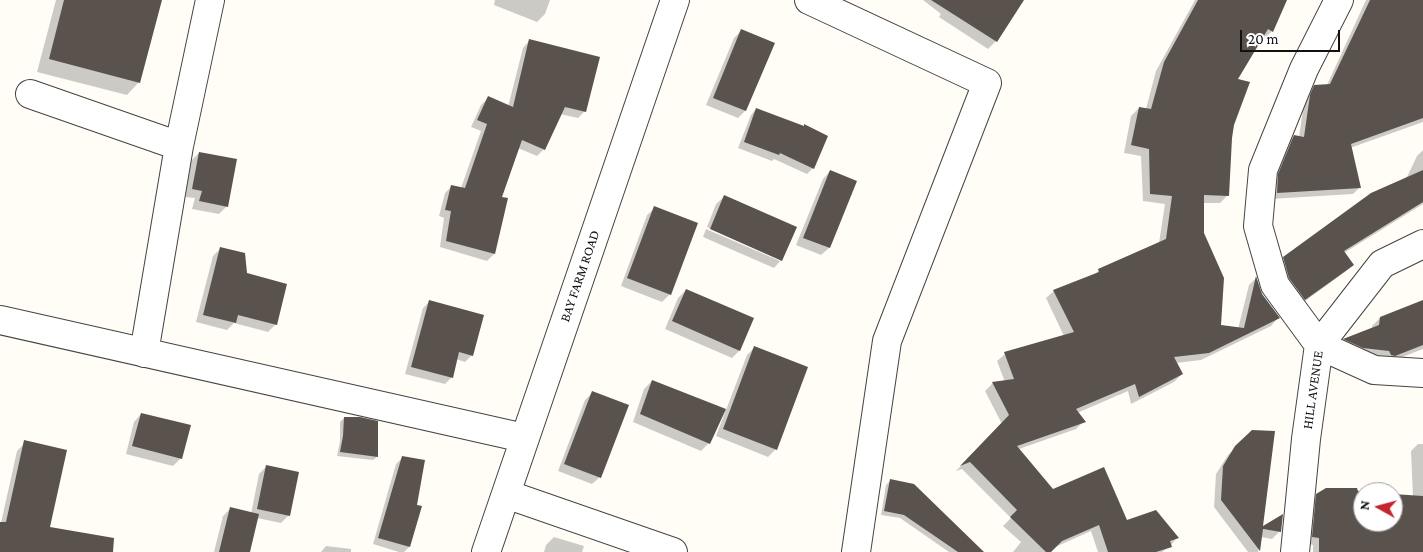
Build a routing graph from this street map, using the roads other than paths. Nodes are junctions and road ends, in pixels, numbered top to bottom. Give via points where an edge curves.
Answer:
1 (210, 0) edge
2 (675, 0) edge
3 (809, 0) edge
4 (1340, 0) edge
5 (30, 94) dead end
6 (179, 146) junction
7 (1423, 244) edge
8 (0, 320) edge
9 (1319, 345) junction
10 (144, 353) junction
11 (1423, 373) edge
12 (524, 438) junction
13 (506, 494) junction
14 (486, 552) edge
15 (673, 552) edge
16 (856, 552) edge
17 (1295, 552) edge

1 - 6 street
2 - 12 street, BAY FARM ROAD
3 - 16 street via 987,83 887,341
4 - 9 street via 1304,69 1264,170 1258,226 1275,285
5 - 6 street
6 - 10 street
7 - 9 street, HILL AVENUE via 1382,264
8 - 10 street
9 - 11 street via 1374,370
9 - 17 street, HILL AVENUE
10 - 12 street
12 - 13 street, BAY FARM ROAD
13 - 14 street, BAY FARM ROAD
13 - 15 street

